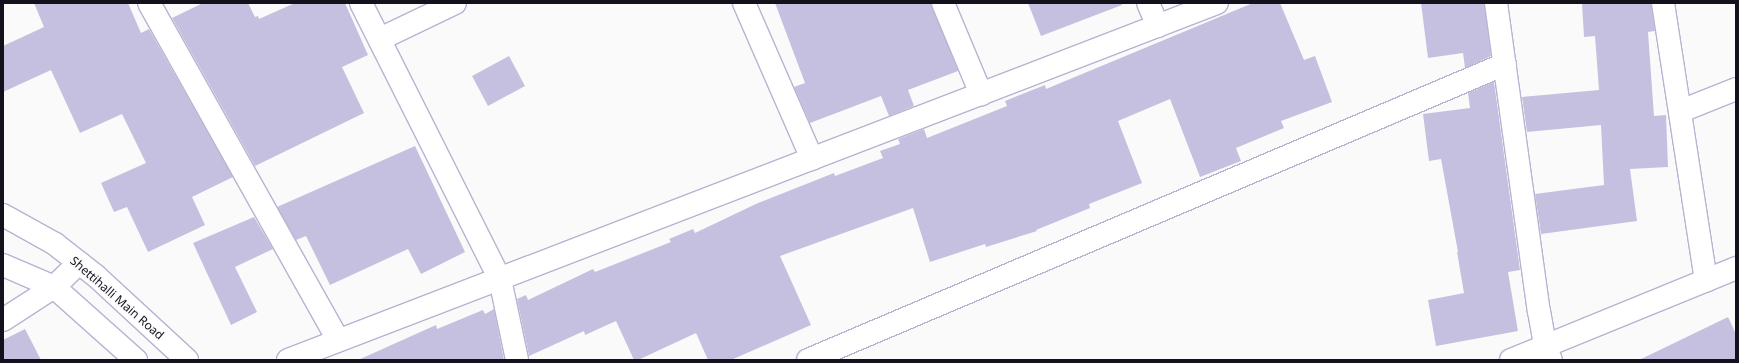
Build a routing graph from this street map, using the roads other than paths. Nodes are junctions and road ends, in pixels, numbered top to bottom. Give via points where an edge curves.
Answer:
1 (149, 3) edge
2 (362, 3) edge
3 (456, 3) edge
4 (744, 3) edge
5 (943, 3) edge
6 (1148, 3) edge
7 (1217, 3) edge
8 (1496, 3) edge
9 (1663, 3) edge
10 (1158, 26) junction
11 (380, 39) junction
12 (1505, 64) junction
13 (1736, 89) edge
14 (981, 94) junction
15 (1681, 111) junction
16 (812, 159) junction
17 (3, 215) edge
18 (79, 263) junction
19 (3, 265) edge
20 (1736, 268) edge
21 (500, 279) junction
22 (1706, 281) junction
23 (54, 287) junction
24 (3, 320) edge
25 (338, 340) junction
26 (1548, 353) edge
27 (136, 360) edge
28 (187, 360) edge
29 (288, 360) edge
30 (517, 360) edge
31 (808, 360) edge
32 (1511, 360) edge

1 - 25 street
2 - 11 street
3 - 11 street
4 - 16 street
5 - 14 street
6 - 10 street
7 - 10 street
8 - 12 street
9 - 15 street
10 - 14 street
11 - 21 street
12 - 26 street
12 - 31 street
13 - 15 street
14 - 16 street
15 - 22 street
16 - 21 street
17 - 18 street, Shettihalli Main Road via 54,244
18 - 23 street
18 - 28 street, Shettihalli Main Road
19 - 23 street
20 - 22 street
21 - 25 street
21 - 30 street
22 - 26 street
23 - 24 street
23 - 27 street
25 - 29 street
26 - 32 street

